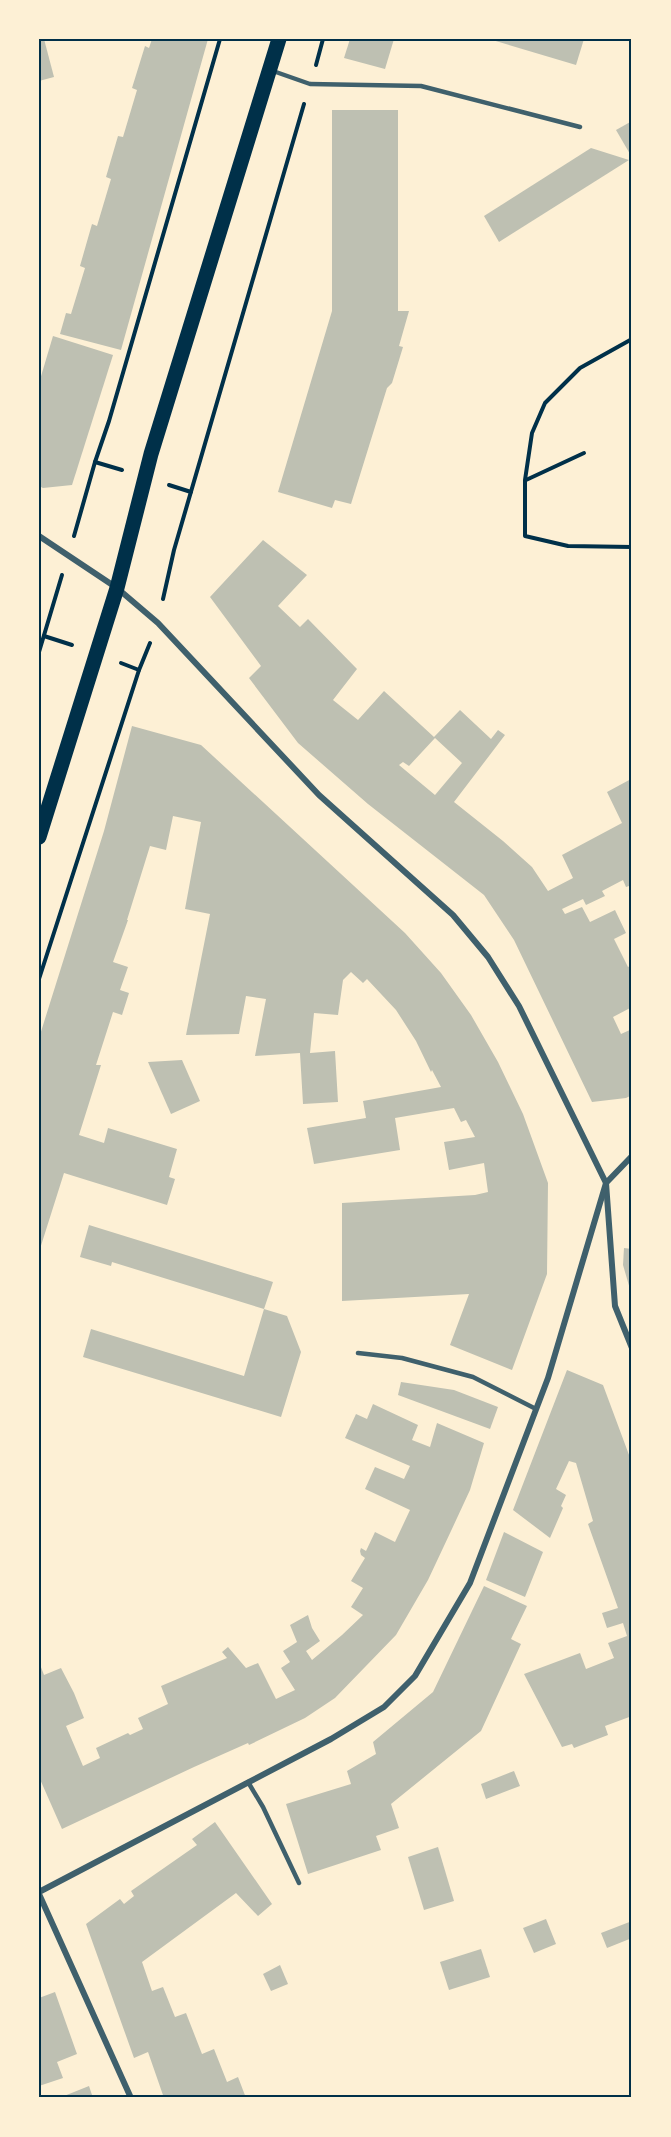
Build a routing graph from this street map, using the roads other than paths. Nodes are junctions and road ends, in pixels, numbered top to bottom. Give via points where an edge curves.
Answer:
1 (279, 39) edge
2 (271, 70) junction
3 (580, 127) dead end
4 (39, 536) edge
5 (117, 588) junction
6 (39, 837) edge
7 (632, 1156) edge
8 (606, 1183) junction
9 (632, 1348) edge
10 (358, 1353) dead end
11 (536, 1409) junction
12 (248, 1782) junction
13 (299, 1883) dead end
14 (39, 1893) edge
15 (130, 2098) edge

1 - 2 main road
2 - 3 lane via 310,84 421,86
2 - 5 main road via 151,454
4 - 5 street
5 - 6 main road
5 - 8 street via 158,623 320,795 453,915 489,957 519,1006
7 - 8 street
8 - 9 street via 615,1306
8 - 11 street
10 - 11 lane via 402,1358 474,1377
11 - 12 street via 470,1583 415,1676 384,1707
12 - 13 lane
12 - 14 street
14 - 15 street

